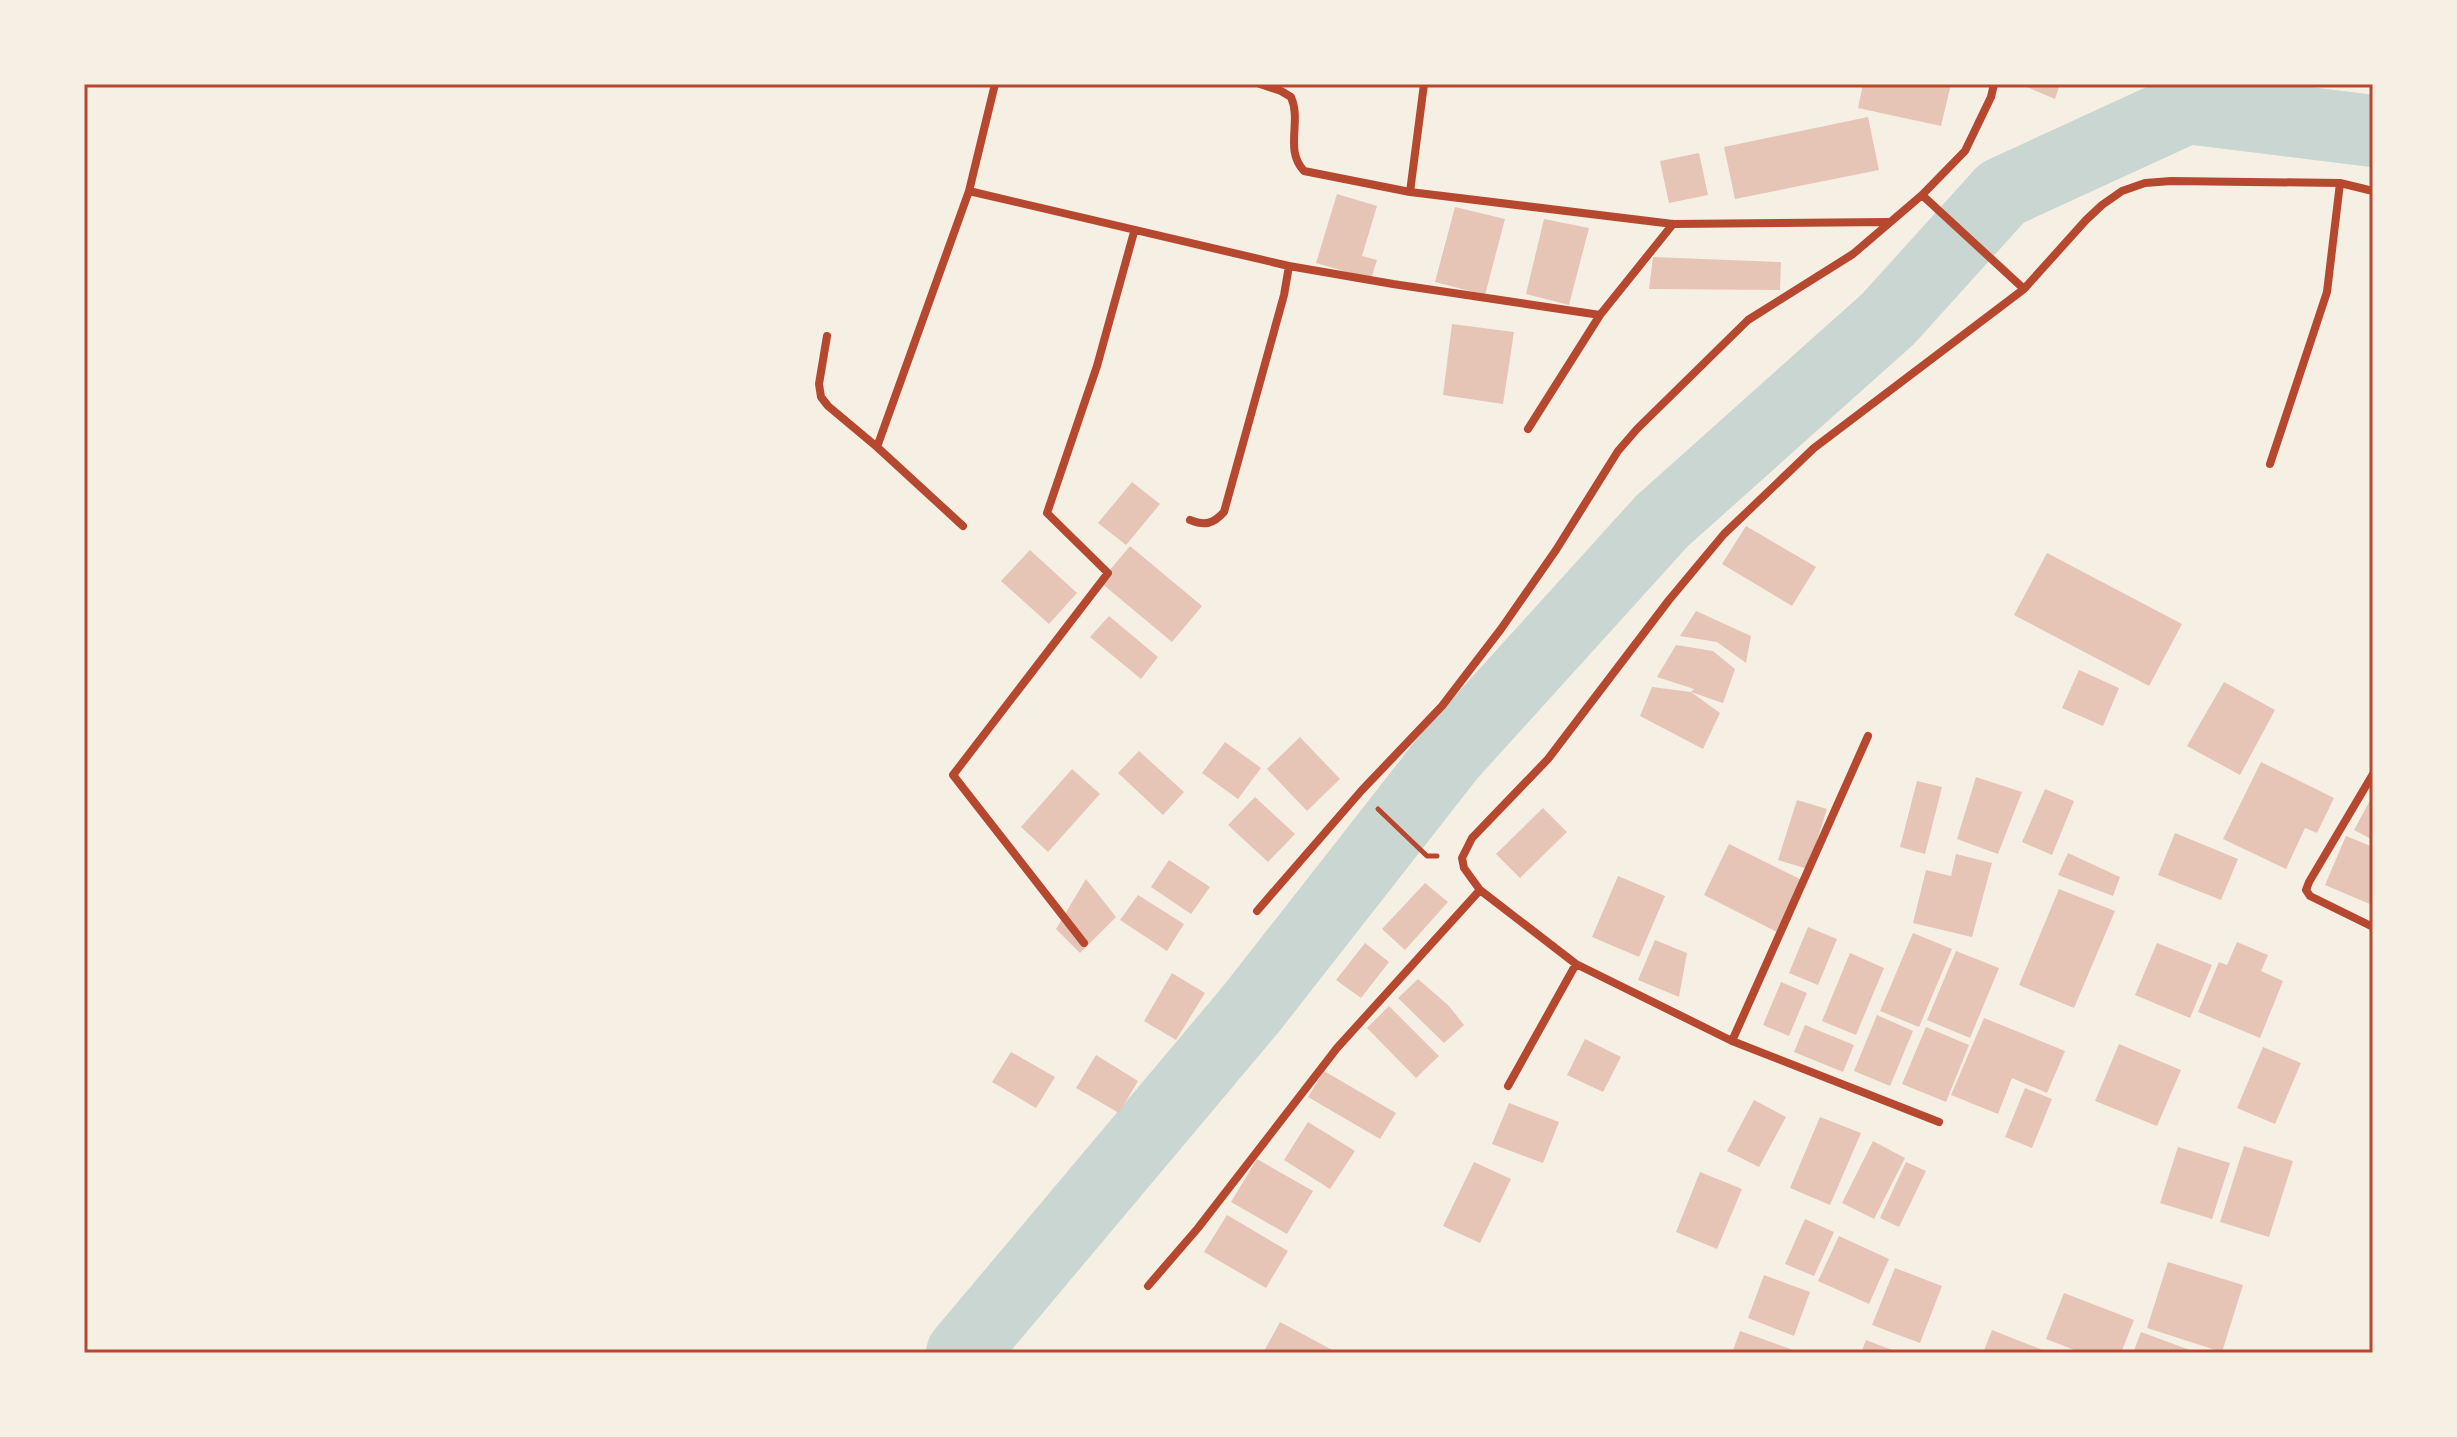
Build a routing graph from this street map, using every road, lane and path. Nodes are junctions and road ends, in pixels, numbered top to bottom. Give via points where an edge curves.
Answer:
1 (995, 84) edge
2 (1260, 84) edge
3 (1424, 84) edge
4 (1994, 84) edge
5 (2340, 183) junction
6 (969, 191) junction
7 (2373, 191) edge
8 (1410, 192) junction
9 (1922, 195) junction
10 (1890, 222) junction
11 (1673, 224) junction
12 (1134, 232) junction
13 (1289, 266) junction
14 (2024, 289) junction
15 (1600, 315) junction
16 (827, 336) dead end
17 (1528, 429) dead end
18 (877, 447) junction
19 (2270, 464) dead end
20 (1190, 520) dead end
21 (963, 526) dead end
22 (1868, 736) dead end
23 (2373, 774) edge
24 (1378, 810) dead end
25 (1427, 856) dead end
26 (1480, 890) junction
27 (1257, 911) dead end
28 (2373, 927) edge
29 (1084, 943) dead end
30 (1576, 964) junction
31 (1732, 1041) junction
32 (1508, 1086) dead end
33 (1939, 1122) dead end
34 (1148, 1286) dead end

1 - 6 street
2 - 8 street via 1291,97 1293,156 1304,171
3 - 8 street
4 - 9 street via 1965,151
5 - 7 street
5 - 14 street via 2145,183 2102,205
5 - 19 street via 2327,292
6 - 12 street
6 - 18 street
8 - 11 street
9 - 10 street
9 - 14 street
10 - 11 street
10 - 27 street via 1853,254 1748,320 1637,429 1442,706
11 - 15 street
12 - 13 street
12 - 29 street via 1097,366 1047,513 1108,573 953,775
13 - 15 street
13 - 20 street via 1224,512 1215,522 1201,525
14 - 26 street via 1814,448 1724,534 1548,759 1472,838 1462,858
15 - 17 street
16 - 18 street via 821,397
18 - 21 street
22 - 31 street
23 - 28 street via 2306,890
24 - 25 path
26 - 30 street
26 - 34 street via 1337,1048
30 - 31 street
30 - 32 street
31 - 33 street

